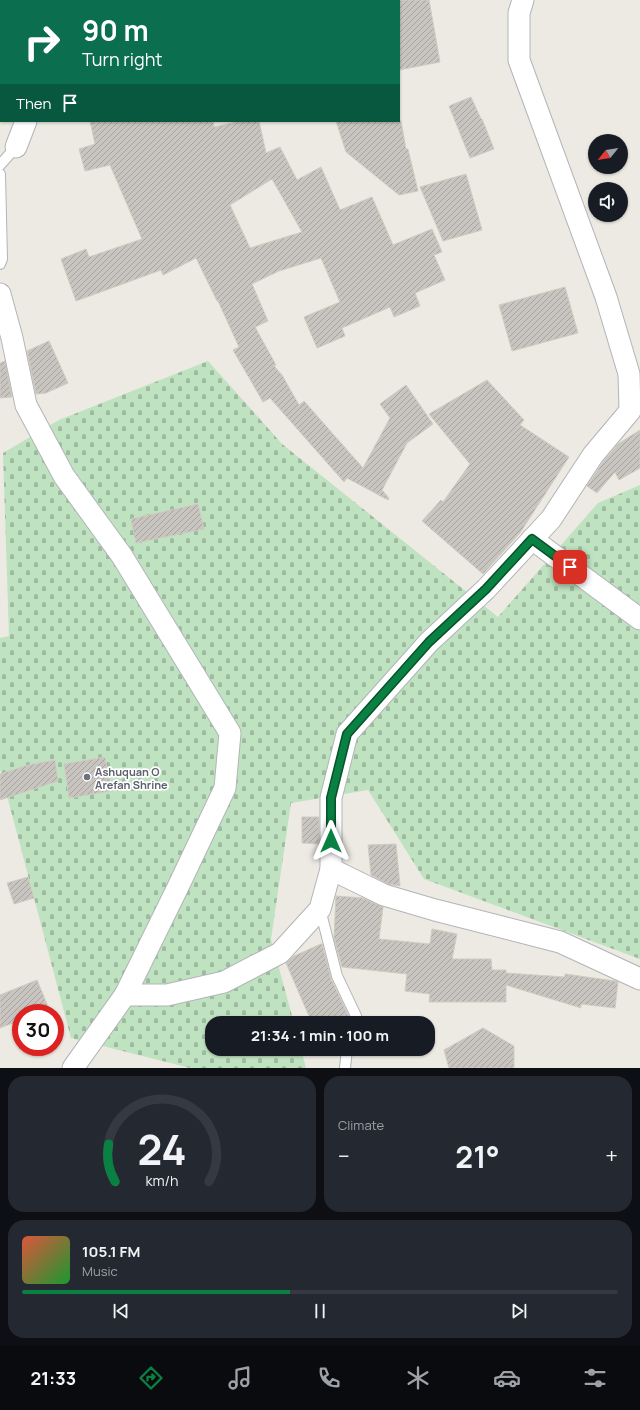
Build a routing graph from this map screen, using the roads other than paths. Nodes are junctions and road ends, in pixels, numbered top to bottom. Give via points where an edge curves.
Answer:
1 (523, 0) edge
2 (26, 122) edge
3 (16, 147) joint
4 (0, 165) edge
5 (0, 174) edge
6 (0, 264) edge
7 (0, 294) edge
8 (532, 539) junction
9 (640, 619) edge
10 (331, 869) junction
11 (320, 909) junction
12 (640, 979) edge
13 (125, 995) junction
14 (356, 1016) edge
15 (346, 1056) edge
16 (73, 1068) edge
17 (345, 1068) edge

1 - 8 street via 520,13 519,60 606,297 629,374 630,411 593,455 551,519
2 - 3 street
3 - 4 lane
5 - 6 lane
7 - 13 street via 26,405 64,476 122,556 230,733 225,788
8 - 9 street
8 - 10 street via 486,589 429,642 347,734 331,798
10 - 11 street
10 - 12 street via 384,895 560,942
11 - 13 street via 280,953 224,982 167,995
11 - 14 lane via 337,976
13 - 16 street
15 - 17 lane

